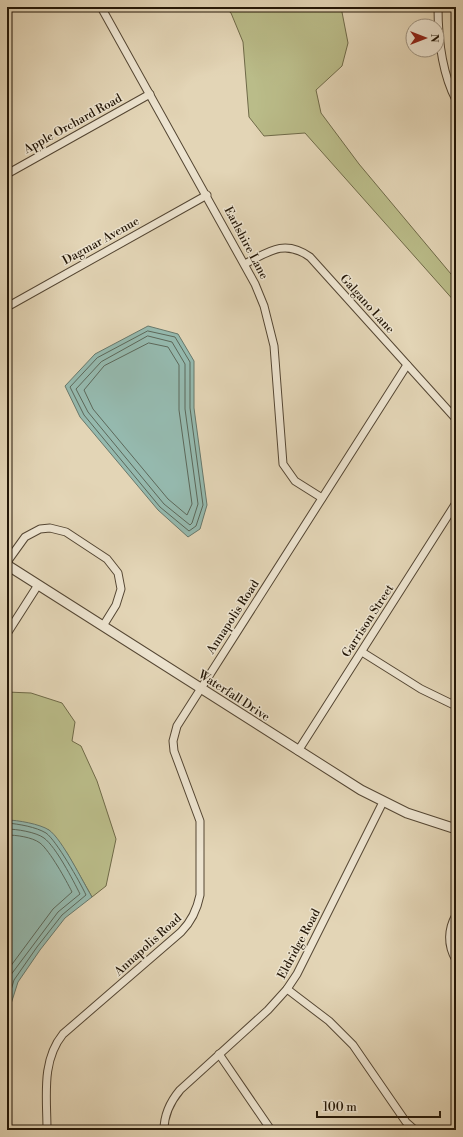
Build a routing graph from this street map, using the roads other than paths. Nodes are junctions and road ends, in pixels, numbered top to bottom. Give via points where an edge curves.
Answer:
1 (101, 7) edge
2 (438, 7) edge
3 (150, 94) junction
4 (456, 100) edge
5 (7, 174) edge
6 (207, 195) junction
7 (245, 264) junction
8 (7, 307) edge
9 (407, 365) junction
10 (456, 419) edge
11 (322, 498) junction
12 (456, 504) edge
13 (7, 564) edge
14 (38, 585) junction
15 (103, 626) junction
16 (8, 632) edge
17 (362, 652) junction
18 (201, 689) junction
19 (456, 706) edge
20 (298, 751) junction
21 (383, 802) junction
22 (456, 829) edge
23 (456, 914) edge
24 (456, 960) edge
25 (287, 989) junction
26 (219, 1054) junction
27 (47, 1130) edge
28 (164, 1130) edge
29 (271, 1130) edge
30 (415, 1130) edge

1 - 3 street, Earlshire Lane
2 - 4 street via 446,75
3 - 5 street, Apple Orchard Road
3 - 6 street, Earlshire Lane
6 - 7 street, Earlshire Lane
6 - 8 street, Dagmar Avenue
7 - 9 street, Galgano Lane via 275,249 289,247 302,251
7 - 11 street, Earlshire Lane via 256,284 270,326 276,364 283,464 295,481
9 - 10 street, Galgano Lane
9 - 11 street, Annapolis Road
11 - 18 street, Annapolis Road
12 - 17 street, Garrison Street
13 - 14 street, Waterfall Drive
13 - 15 street via 25,537 40,529 50,528 66,532 107,559 118,573 121,589 116,605
14 - 15 street, Waterfall Drive
14 - 16 street
15 - 18 street, Waterfall Drive
17 - 19 street via 421,689
17 - 20 street, Garrison Street
18 - 20 street, Waterfall Drive
18 - 27 street, Annapolis Road via 177,726 173,741 176,757 200,821 198,905 181,932 63,1034 57,1042 47,1070
20 - 21 street, Waterfall Drive
21 - 22 street, Waterfall Drive
21 - 25 street, Eldridge Road via 297,974
23 - 24 street via 449,940
25 - 26 street, Eldridge Road via 268,1010
25 - 30 street via 329,1021 353,1045 406,1122
26 - 28 street, Eldridge Road via 174,1097 166,1116
26 - 29 street

